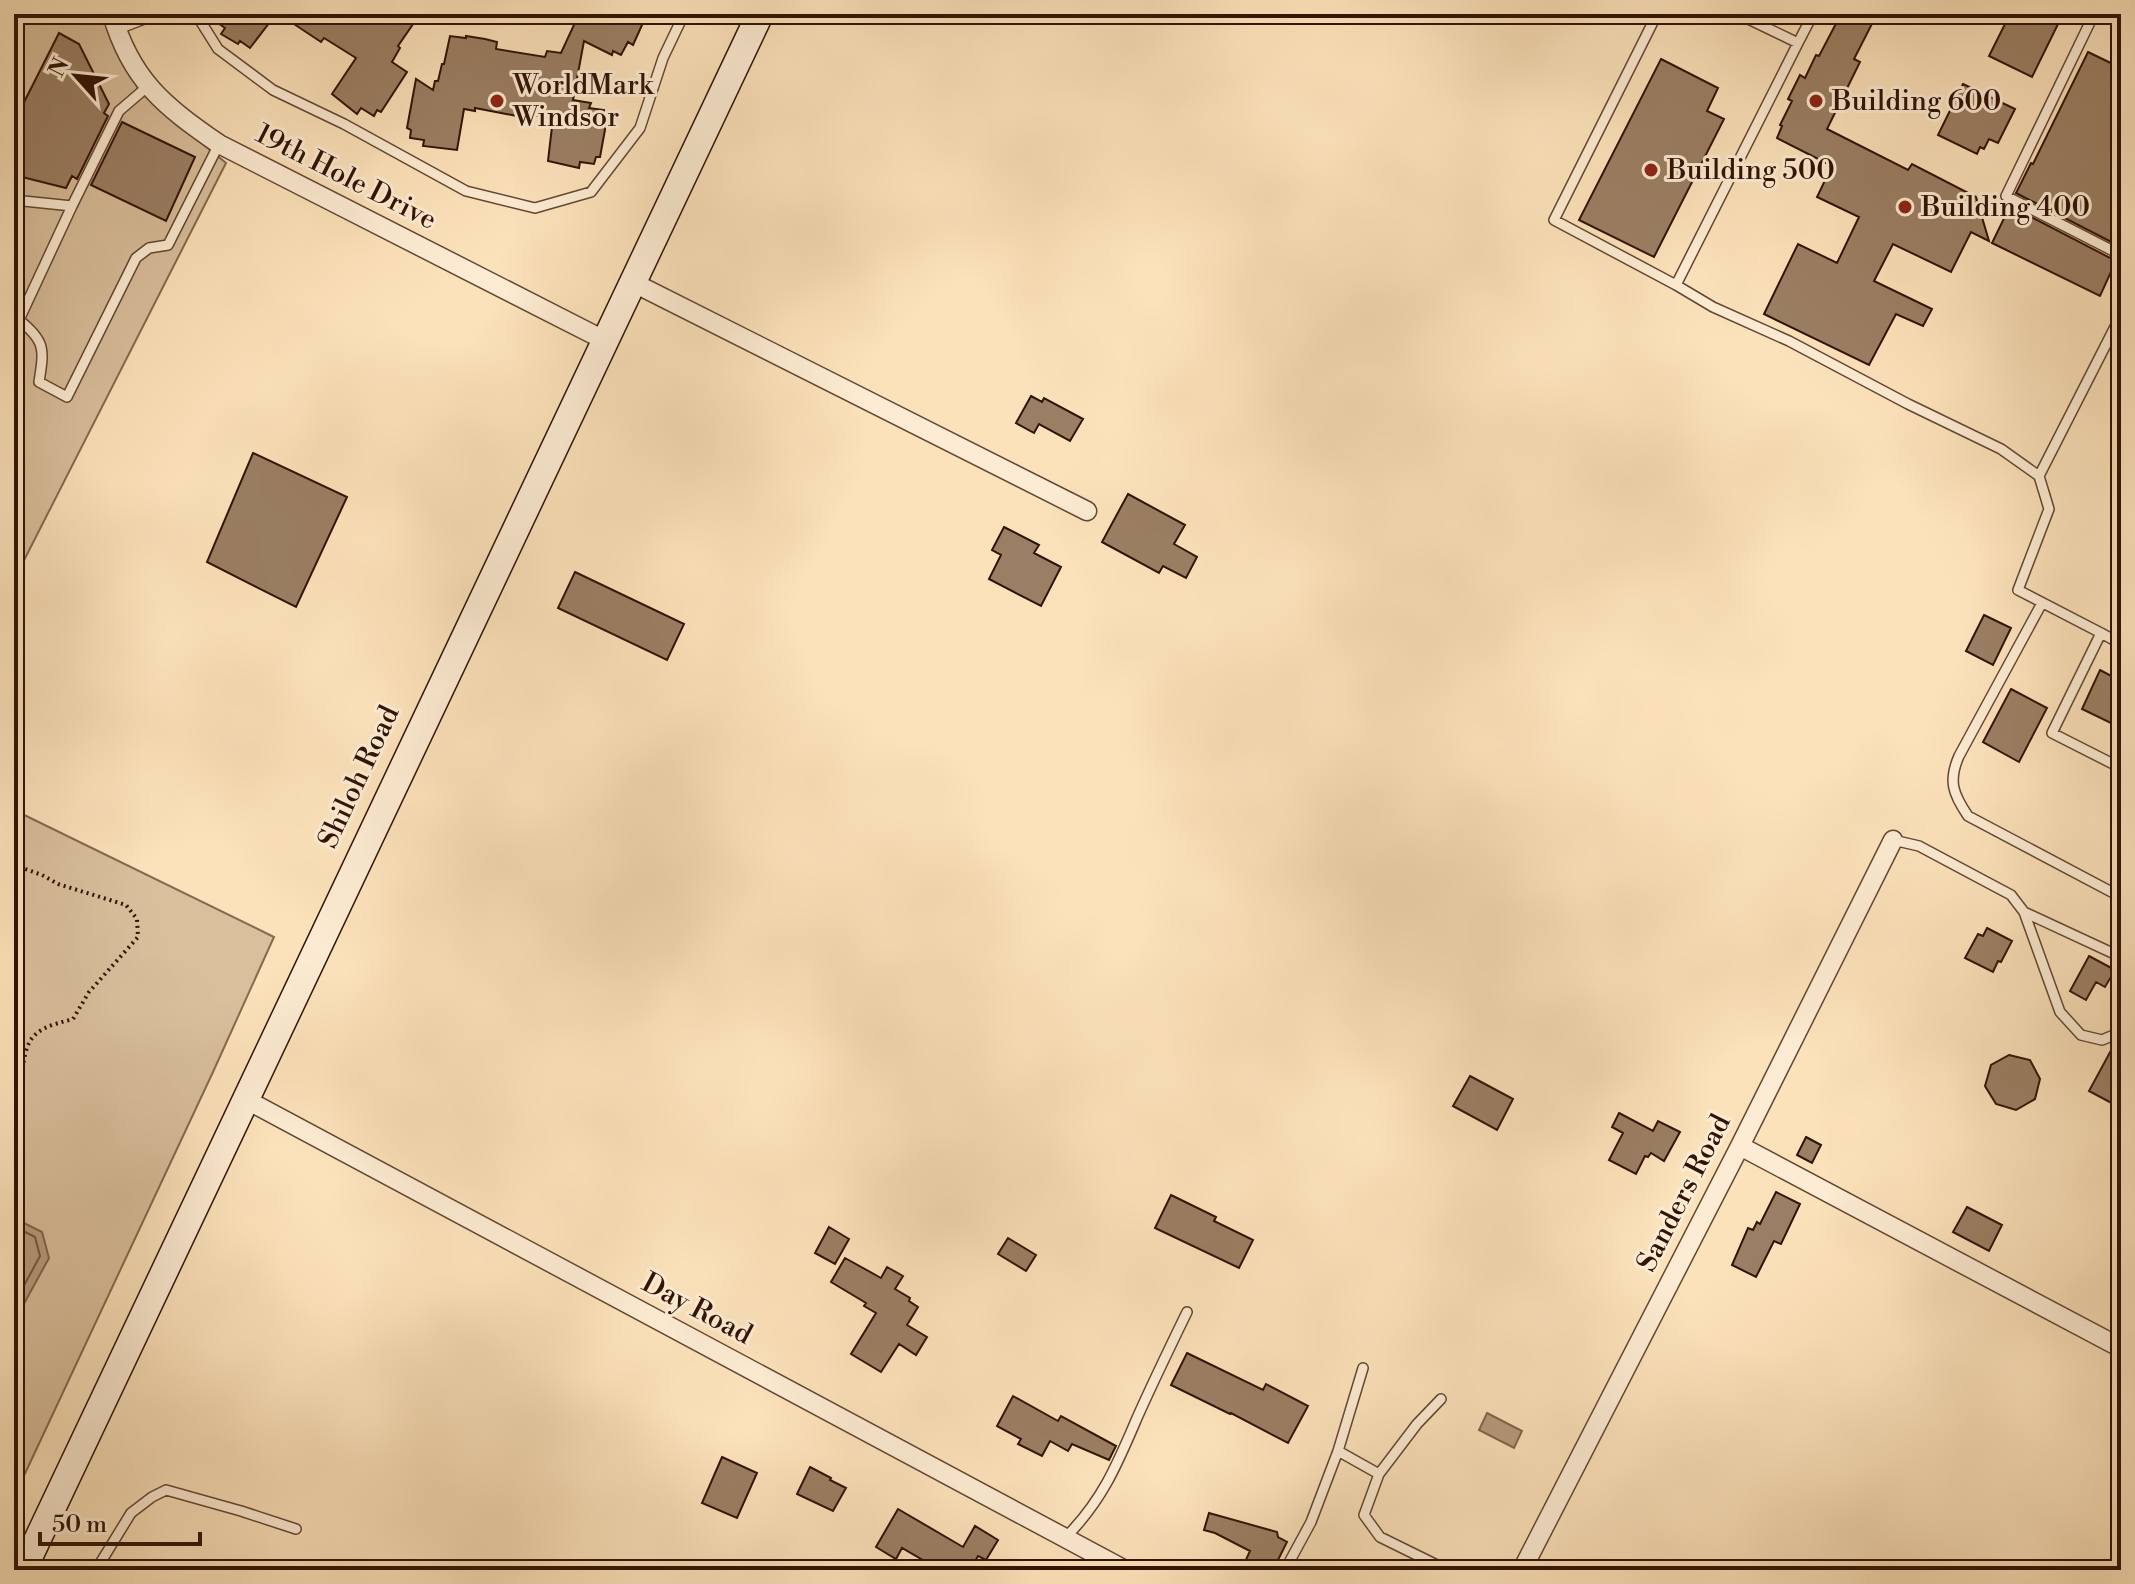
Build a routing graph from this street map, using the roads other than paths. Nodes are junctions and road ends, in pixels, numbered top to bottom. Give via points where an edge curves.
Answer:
1 (17, 14) edge
2 (157, 14) edge
3 (196, 14) edge
4 (684, 14) edge
5 (760, 14) edge
6 (1657, 14) edge
7 (1738, 14) edge
8 (1813, 14) edge
9 (2094, 14) edge
10 (14, 20) edge
11 (114, 22) edge
12 (1798, 43) junction
13 (147, 87) junction
14 (219, 144) junction
15 (14, 200) edge
16 (72, 206) junction
17 (2121, 255) edge
18 (630, 281) junction
19 (1676, 285) junction
20 (2121, 315) edge
21 (16, 320) edge
22 (602, 339) junction
23 (2039, 476) junction
24 (1087, 511) dead end
25 (2042, 603) junction
26 (2101, 633) junction
27 (2121, 644) edge
28 (2121, 768) edge
29 (1893, 840) joint
30 (2121, 897) edge
31 (2024, 912) junction
32 (2121, 957) edge
33 (2121, 1032) edge
34 (243, 1098) junction
35 (1740, 1146) junction
36 (1187, 1312) dead end
37 (2121, 1348) edge
38 (1363, 1368) dead end
39 (1441, 1399) dead end
40 (1338, 1451) junction
41 (1379, 1474) junction
42 (296, 1529) dead end
43 (1065, 1538) junction
44 (23, 1570) edge
45 (96, 1570) edge
46 (1125, 1570) edge
47 (1285, 1570) edge
48 (1447, 1570) edge
49 (1522, 1570) edge

1 - 10 lane
2 - 11 lane
3 - 4 lane via 218,49 273,90 466,191 535,208 591,192 616,160 640,128
5 - 18 main road, Shiloh Road
6 - 19 lane via 1554,220
7 - 12 lane
8 - 12 lane
9 - 17 lane via 2006,196
11 - 13 street, 19th Hole Drive
12 - 19 lane
13 - 14 street, 19th Hole Drive
13 - 16 lane via 119,111
14 - 21 lane via 168,245 149,248 136,258 67,397 39,382 41,343
14 - 22 street, 19th Hole Drive
15 - 16 lane
16 - 21 lane
18 - 22 main road, Shiloh Road
18 - 24 street
19 - 23 lane via 2001,449
20 - 23 lane
22 - 34 main road, Shiloh Road
23 - 25 lane via 2049,509 2018,590
25 - 26 lane
25 - 30 lane via 1959,756 1952,783 1968,816
26 - 27 lane
26 - 28 lane via 2052,733
29 - 31 lane via 1919,846 1990,883 2011,895
29 - 35 street, Sanders Road
31 - 32 lane
31 - 33 lane via 2060,1012 2081,1035 2102,1040
34 - 43 street, Day Road
34 - 44 main road, Shiloh Road
35 - 37 street
35 - 49 street, Sanders Road
36 - 43 lane via 1118,1464
38 - 40 lane
39 - 41 lane
40 - 41 lane
40 - 47 lane via 1311,1522
41 - 48 lane via 1364,1515 1380,1537
42 - 45 lane via 166,1490 131,1513
43 - 46 street, Day Road

